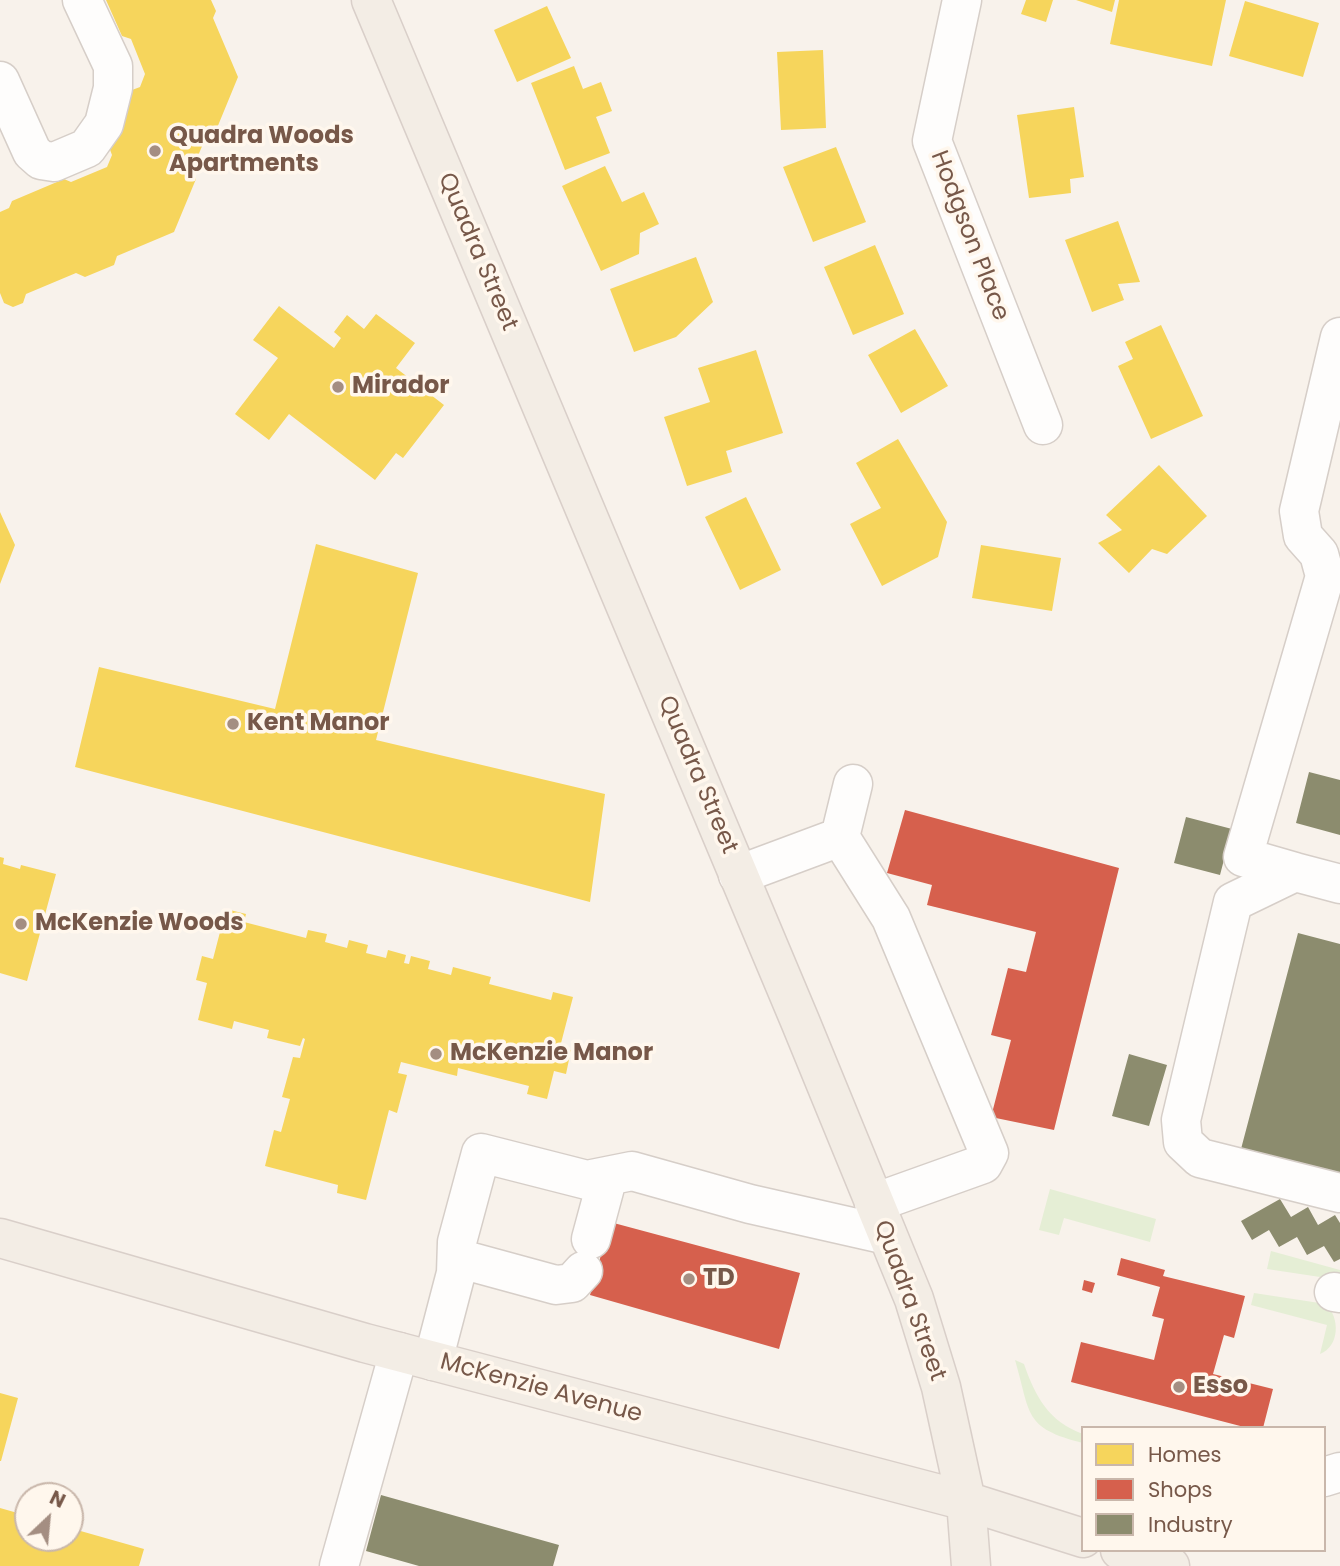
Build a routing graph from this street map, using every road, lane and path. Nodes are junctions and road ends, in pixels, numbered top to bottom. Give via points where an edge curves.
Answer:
1 (82, 0) edge
2 (371, 0) edge
3 (962, 0) edge
4 (1, 85) edge
5 (1340, 337) edge
6 (1043, 425) dead end
7 (853, 784) dead end
8 (840, 837) junction
9 (1295, 872) junction
10 (738, 874) junction
11 (1340, 884) edge
12 (608, 1176) junction
13 (1340, 1194) edge
14 (881, 1219) junction
15 (0, 1238) edge
16 (457, 1258) junction
17 (416, 1357) junction
18 (966, 1501) junction
19 (1081, 1537) edge
20 (1126, 1552) edge
21 (339, 1566) edge
22 (971, 1566) edge
23 (1170, 1566) edge

1 - 4 street via 113,66 104,124 87,148 54,162 41,160 32,152
2 - 10 main road, Quadra Street
3 - 6 street, Hodgson Place via 932,141
5 - 9 street via 1299,511 1303,536 1319,554 1325,576 1243,857
7 - 8 street
8 - 10 street
8 - 14 street via 891,918 989,1153 983,1164
9 - 11 street
9 - 13 street via 1233,902 1181,1120 1183,1142 1200,1158
10 - 14 main road, Quadra Street
12 - 14 street via 632,1171 750,1204
12 - 16 street via 587,1255 572,1283 555,1285
12 - 16 street via 587,1180 481,1153 457,1242
14 - 18 main road, Quadra Street via 930,1349
15 - 17 main road, McKenzie Avenue
16 - 17 street via 456,1273
17 - 18 main road, McKenzie Avenue
17 - 21 street
18 - 19 main road, McKenzie Avenue
18 - 22 main road, Quadra Street
20 - 23 main road

